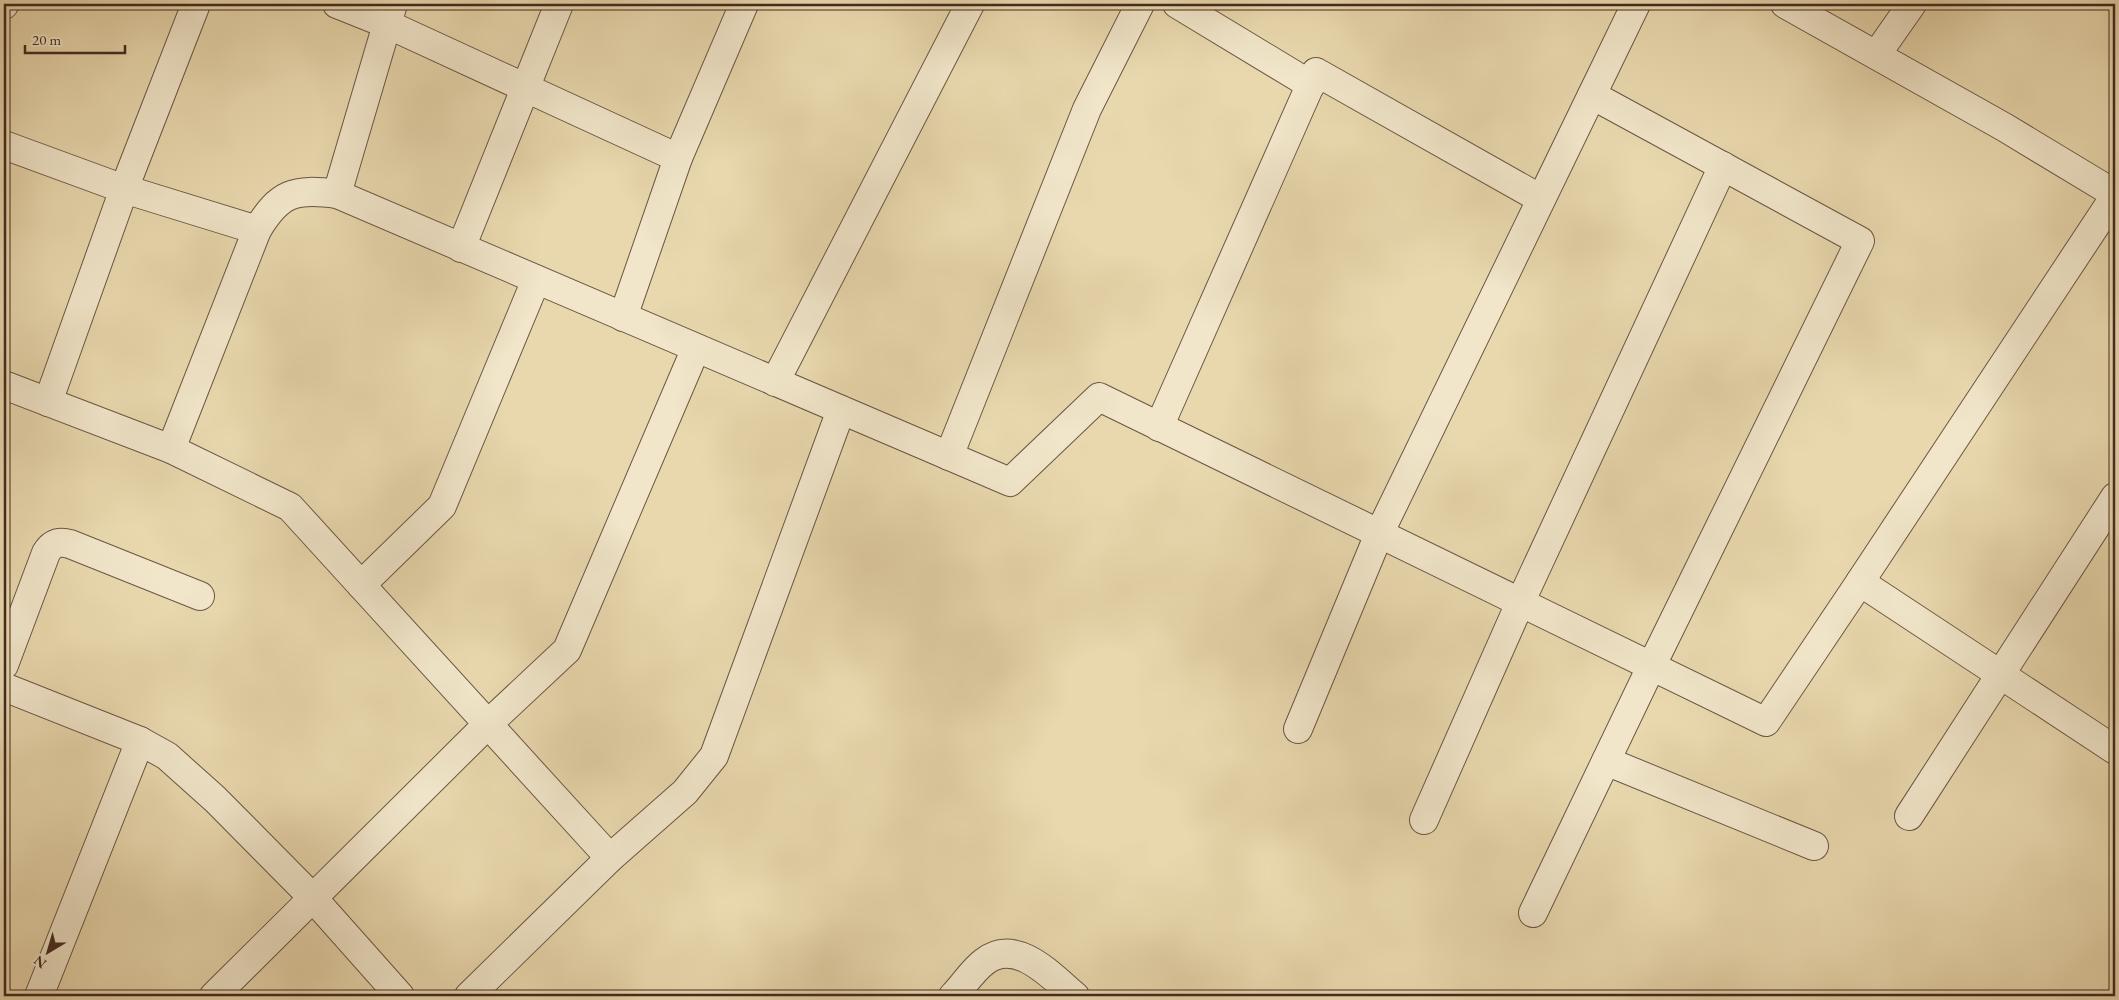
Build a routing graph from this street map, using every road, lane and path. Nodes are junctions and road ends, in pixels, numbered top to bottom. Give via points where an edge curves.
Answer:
1 (196, 4) edge
2 (337, 4) edge
3 (559, 4) edge
4 (744, 4) edge
5 (970, 4) edge
6 (1140, 4) edge
7 (1177, 4) edge
8 (1785, 4) edge
9 (1912, 4) edge
10 (1628, 7) edge
11 (390, 14) edge
12 (1877, 54) junction
13 (1311, 85) junction
14 (524, 87) junction
15 (1592, 95) junction
16 (4, 145) edge
17 (678, 158) junction
18 (1723, 166) junction
19 (124, 189) junction
20 (337, 194) junction
21 (2115, 195) edge
22 (1542, 199) junction
23 (256, 230) junction
24 (461, 248) junction
25 (536, 280) junction
26 (623, 317) junction
27 (696, 348) junction
28 (775, 382) junction
29 (4, 385) edge
30 (48, 402) junction
31 (841, 410) junction
32 (1159, 426) junction
33 (171, 449) junction
34 (949, 456) junction
35 (2115, 497) edge
36 (1379, 534) junction
37 (1860, 582) junction
38 (361, 585) junction
39 (200, 596) dead end
40 (1520, 602) junction
41 (4, 665) edge
42 (1651, 666) junction
43 (2000, 674) junction
44 (4, 687) edge
45 (488, 724) junction
46 (1298, 729) dead end
47 (2111, 738) edge
48 (140, 742) junction
49 (1606, 761) junction
50 (1909, 816) dead end
51 (1424, 820) dead end
52 (1814, 846) dead end
53 (610, 858) junction
54 (312, 897) junction
55 (1533, 913) dead end
56 (38, 996) edge
57 (214, 996) edge
58 (400, 996) edge
59 (469, 996) edge
60 (953, 996) edge
61 (1075, 996) edge

1 - 19 street
2 - 11 street
3 - 14 street
4 - 17 street
5 - 28 street
6 - 34 street via 1087,109
7 - 13 street
8 - 12 street
9 - 12 street
10 - 15 street
11 - 14 street
11 - 20 street
12 - 21 street
13 - 22 street via 1316,72
13 - 32 street
14 - 17 street
14 - 24 street
15 - 18 street
15 - 22 street
16 - 19 street
17 - 26 street
18 - 40 street
18 - 42 street via 1860,241
19 - 23 street
19 - 30 street
20 - 23 street via 314,190 285,196
20 - 24 street
21 - 37 street
22 - 36 street
23 - 33 street
24 - 25 street
25 - 26 street
25 - 38 street via 442,506
26 - 27 street
27 - 28 street
27 - 45 street via 567,650
28 - 31 street
29 - 30 street
30 - 33 street
31 - 34 street
31 - 53 street via 714,756 685,792
32 - 34 street via 1099,397 1010,482
32 - 36 street
33 - 38 street via 290,507
35 - 43 street
36 - 40 street
36 - 46 street
37 - 42 street via 1766,722
37 - 43 street
38 - 45 street
39 - 41 street via 70,544 57,543 46,552
40 - 42 street
40 - 51 street
42 - 49 street
43 - 47 street
43 - 50 street
44 - 48 street
45 - 53 street
45 - 54 street
48 - 54 street via 167,756 186,772
48 - 56 street
49 - 52 street
49 - 55 street
53 - 59 street
54 - 57 street
54 - 58 street
60 - 61 street via 983,962 1004,952 1026,958

